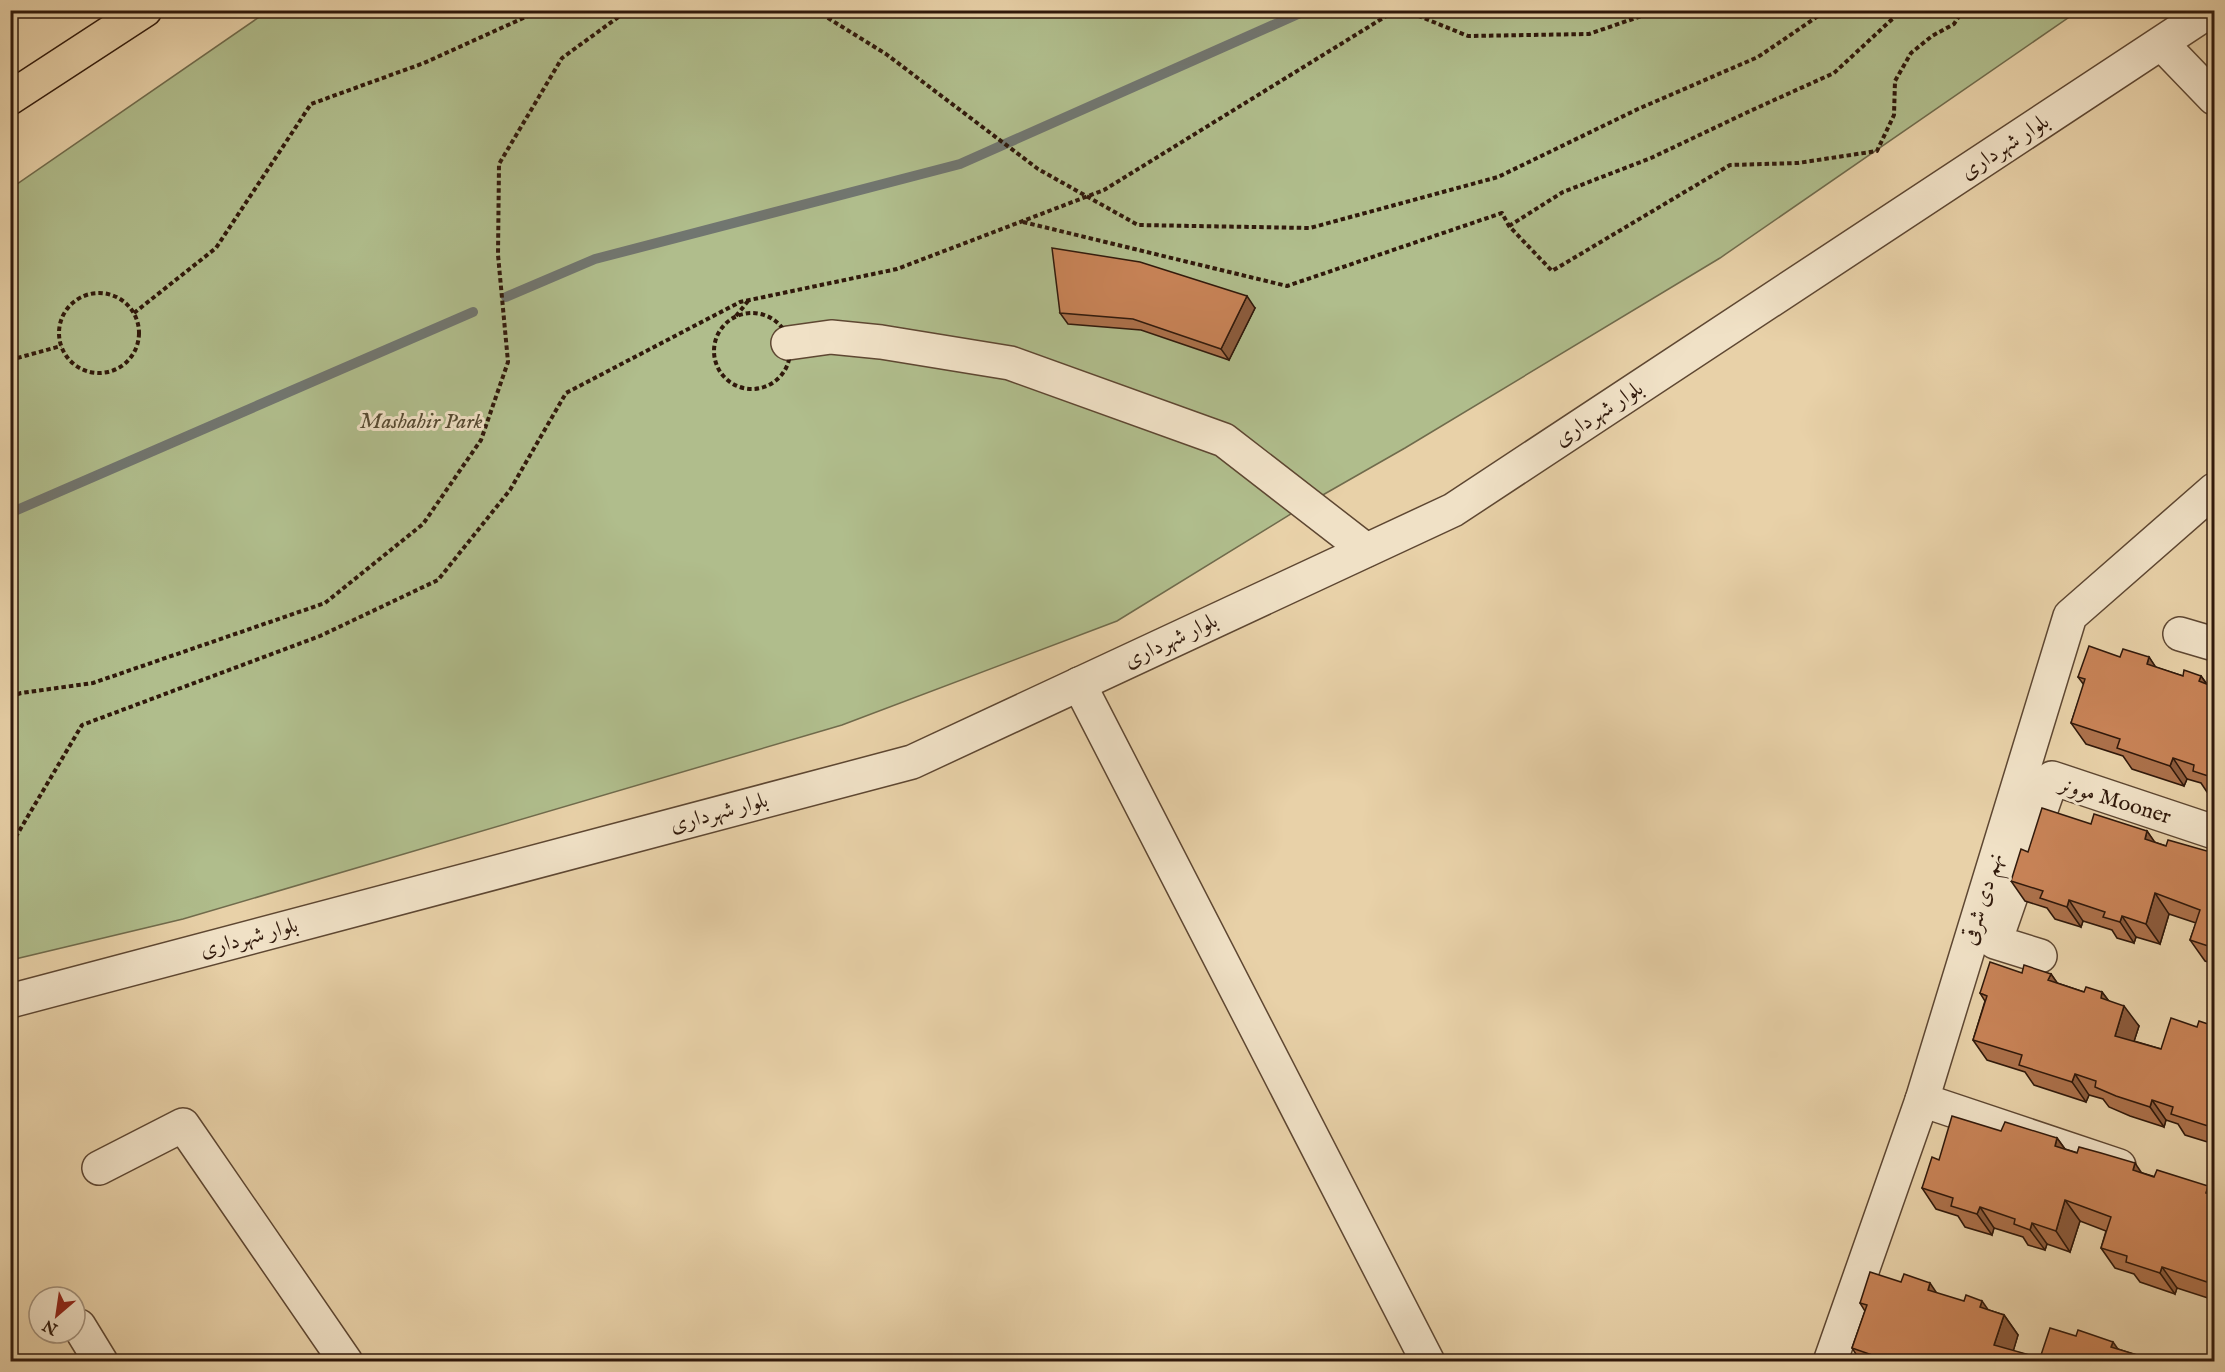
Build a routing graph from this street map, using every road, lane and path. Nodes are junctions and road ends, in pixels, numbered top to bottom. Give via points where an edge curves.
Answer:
1 (145, 10) edge
2 (541, 10) edge
3 (628, 10) edge
4 (815, 10) edge
5 (1396, 10) edge
6 (1404, 10) edge
7 (1659, 10) edge
8 (1827, 10) edge
9 (1902, 10) edge
10 (1963, 10) edge
11 (2211, 10) edge
12 (2162, 44) junction
13 (10, 98) edge
14 (2214, 98) edge
15 (1087, 197) junction
16 (1021, 222) junction
17 (1509, 226) junction
18 (748, 300) junction
19 (134, 313) junction
20 (736, 316) junction
21 (789, 343) junction
22 (61, 346) junction
23 (10, 360) edge
24 (2214, 490) edge
25 (1366, 550) junction
26 (2180, 634) dead end
27 (2214, 644) edge
28 (1079, 684) junction
29 (10, 697) edge
30 (2214, 832) edge
31 (10, 842) edge
32 (2040, 957) dead end
33 (10, 1001) edge
34 (1922, 1100) junction
35 (99, 1168) dead end
36 (2147, 1175) edge
37 (87, 1339) edge
38 (101, 1362) edge
39 (346, 1362) edge
40 (1428, 1362) edge
41 (1830, 1362) edge

1 - 13 main road
2 - 19 path via 424,63 311,104 216,248
3 - 29 path via 562,58 499,164 498,255 508,362 481,440 423,524 325,603 93,683
4 - 15 path via 886,54 1038,169
5 - 15 path
6 - 7 path via 1468,36 1589,34
8 - 15 path via 1758,57 1638,109 1498,177 1310,228 1138,225
9 - 17 path via 1834,73 1651,159 1563,192
10 - 17 path via 1954,24 1911,53 1895,81 1894,115 1876,152 1798,163 1730,165 1552,272
11 - 12 street, بلوار شهرداری
12 - 14 street
12 - 25 street, بلوار شهرداری via 1453,510
15 - 16 path
16 - 17 path via 1287,286 1502,213
16 - 18 path via 897,269
18 - 20 path
18 - 31 path via 566,393 510,490 438,580 320,636 82,725
19 - 22 path via 114,296 102,293 83,297 67,309 61,320
19 - 22 path via 139,326 135,352 116,370 90,372 78,367
20 - 21 path via 762,314 782,328
20 - 21 path via 725,324 714,346 715,359 724,376 740,387 753,389 775,382 789,362
21 - 25 street via 831,337 1010,363 1224,440
22 - 23 path
24 - 34 street, نهم دی شرقی via 2070,616
25 - 28 street, بلوار شهرداری
26 - 27 street
28 - 33 street, بلوار شهرداری via 912,762
28 - 40 street
30 - 32 street, موونر Mooner via 2052,778 1995,942
34 - 36 street
34 - 41 street, نهم دی شرقی
35 - 39 street via 183,1125
37 - 38 street

